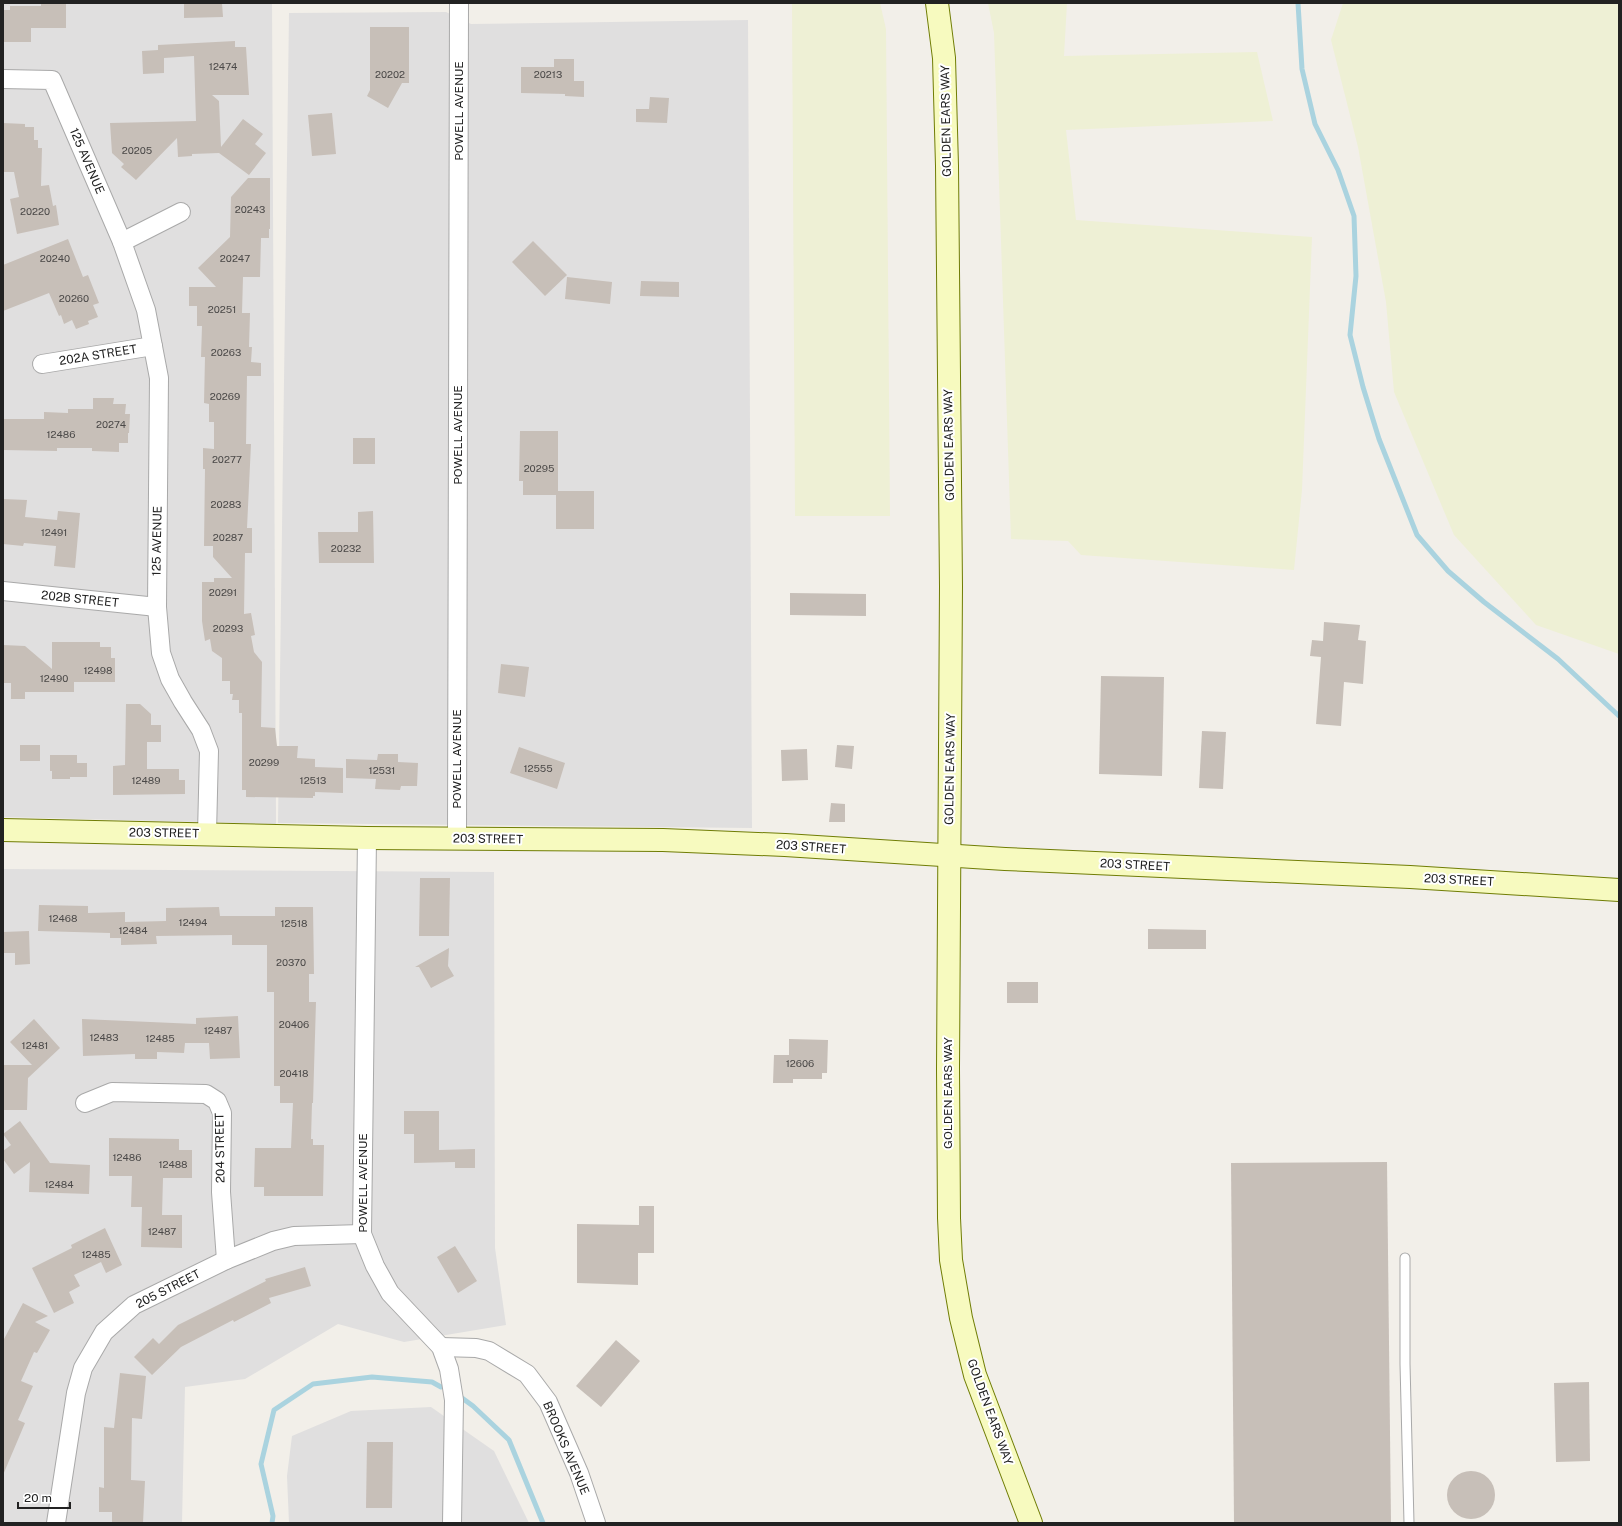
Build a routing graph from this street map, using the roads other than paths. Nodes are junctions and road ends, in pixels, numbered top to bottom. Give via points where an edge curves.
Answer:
1 (459, 3) edge
2 (937, 3) edge
3 (3, 79) edge
4 (181, 212) dead end
5 (122, 242) junction
6 (153, 346) junction
7 (42, 364) dead end
8 (3, 591) edge
9 (157, 606) junction
10 (3, 830) edge
11 (207, 834) junction
12 (366, 838) junction
13 (457, 839) junction
14 (949, 856) junction
15 (1619, 890) edge
16 (85, 1102) dead end
17 (362, 1234) junction
18 (1406, 1258) dead end
19 (226, 1260) junction
20 (441, 1346) junction
21 (56, 1523) edge
22 (452, 1523) edge
23 (596, 1523) edge
24 (1031, 1523) edge
25 (1409, 1523) edge

1 - 13 street, POWELL AVENUE
2 - 14 main road, GOLDEN EARS WAY via 944,58 947,166 951,578
3 - 5 street, 125 AVENUE via 52,80
4 - 5 street
5 - 6 street, 125 AVENUE via 146,310
6 - 7 street, 202A STREET
6 - 9 street, 125 AVENUE via 159,378
8 - 9 street, 202B STREET
9 - 11 street, 125 AVENUE via 161,653 170,679 201,730 209,751
10 - 11 main road, 203 STREET
11 - 12 main road, 203 STREET
12 - 13 main road, 203 STREET
12 - 17 street, POWELL AVENUE
13 - 14 main road, 203 STREET via 662,840
14 - 15 main road, 203 STREET
14 - 24 main road, GOLDEN EARS WAY via 951,1260 960,1318 975,1375
16 - 19 street, 204 STREET via 112,1092 206,1094 217,1101 222,1113 221,1192
17 - 19 street, 205 STREET via 294,1236 273,1241
17 - 20 street, POWELL AVENUE via 390,1293
18 - 25 lane
19 - 21 street, 205 STREET via 134,1305 104,1332 83,1368 76,1393
20 - 22 street, POWELL AVENUE via 450,1369 454,1400
20 - 23 street, BROOKS AVENUE via 489,1351 527,1374 548,1402 579,1473

